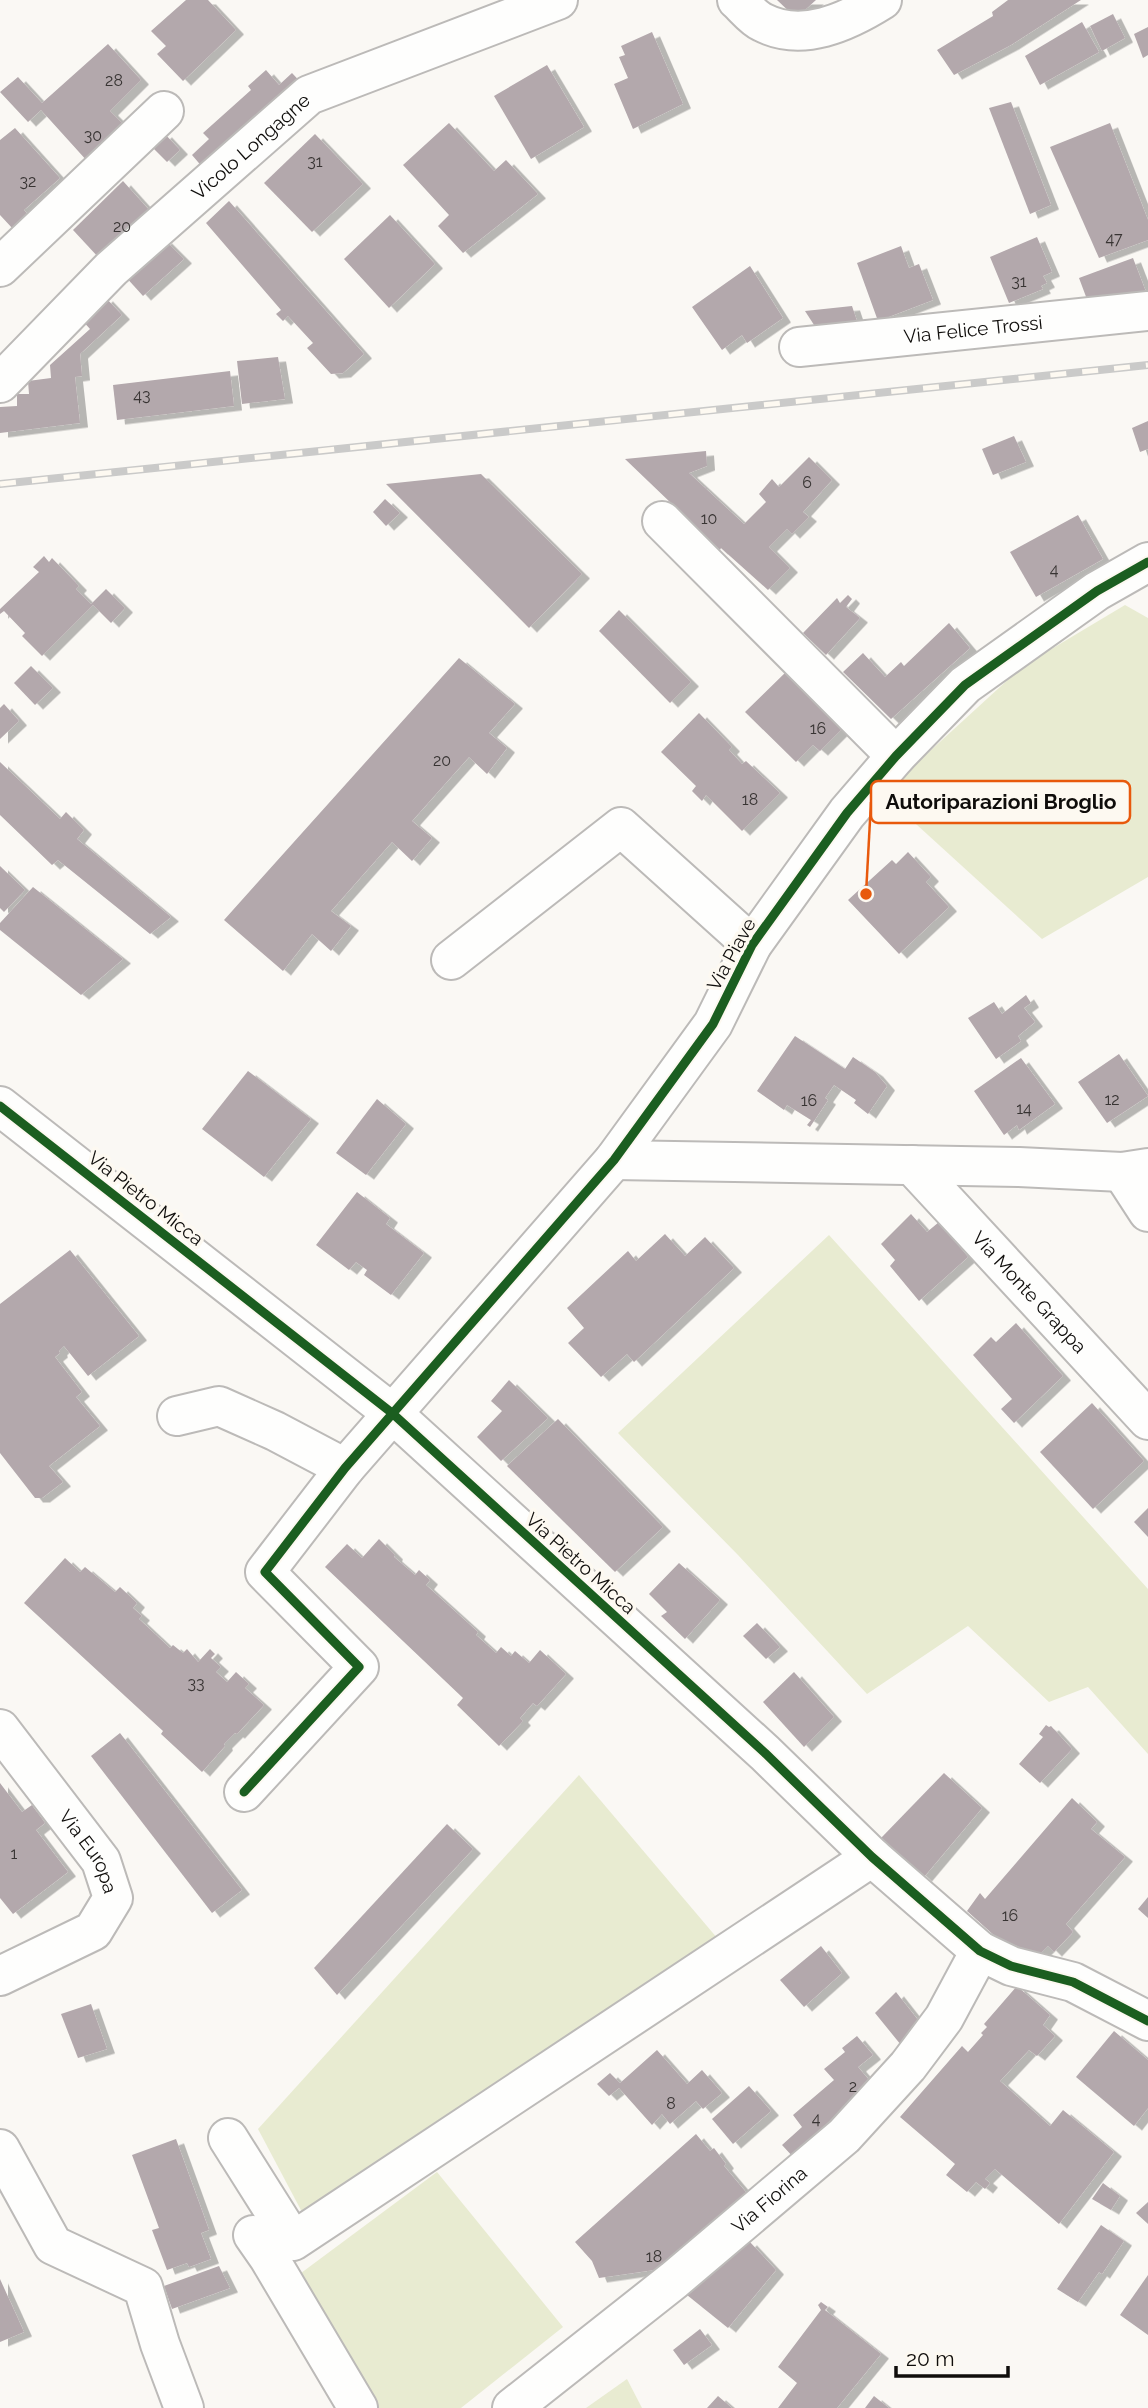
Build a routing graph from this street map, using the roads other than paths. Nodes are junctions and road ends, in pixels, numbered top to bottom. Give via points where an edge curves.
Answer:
1 (558, 0) edge
2 (737, 0) edge
3 (882, 0) edge
4 (164, 111) dead end
5 (0, 267) edge
6 (1148, 311) edge
7 (799, 347) dead end
8 (0, 383) edge
9 (662, 521) dead end
10 (1148, 562) edge
11 (896, 755) junction
12 (752, 945) junction
13 (451, 960) dead end
14 (5, 1118) edge
15 (614, 1160) junction
16 (912, 1165) junction
17 (1135, 1170) edge
18 (1148, 1212) edge
19 (392, 1413) junction
20 (177, 1416) dead end
21 (1148, 1420) edge
22 (345, 1468) junction
23 (0, 1729) edge
24 (244, 1791) dead end
25 (872, 1857) junction
26 (980, 1951) junction
27 (0, 1976) edge
28 (1148, 2021) edge
29 (228, 2138) dead end
30 (0, 2149) edge
31 (253, 2235) dead end
32 (184, 2408) edge
33 (358, 2408) edge
34 (512, 2408) edge

1 - 8 street, Vicolo Longagne via 309,94 111,269
2 - 3 street via 760,22 789,32 830,27
4 - 5 street
6 - 7 street, Via Felice Trossi
9 - 11 street
10 - 11 street, Via Piave via 1097,591 965,685
11 - 12 street, Via Piave via 847,813
12 - 13 street, Via Piave via 621,827
12 - 15 street, Via Piave via 713,1024
14 - 19 street, Via Pietro Micca
15 - 16 street
15 - 19 street, Via Piave
16 - 17 street
16 - 21 street, Via Monte Grappa
17 - 18 street
19 - 22 street, Via Piave
19 - 25 street, Via Pietro Micca via 765,1753
20 - 22 street via 219,1406
22 - 24 street, Via Piave via 265,1572 359,1667
23 - 27 street, Via Europa via 101,1861 113,1898 93,1931
25 - 26 street, Via Pietro Micca
25 - 29 street via 293,2241
26 - 28 street, Via Pietro Micca via 1011,1966 1073,1982
26 - 34 street, Via Fiorina via 944,2018 908,2066 844,2136
30 - 32 street via 53,2245 143,2287
31 - 33 street

